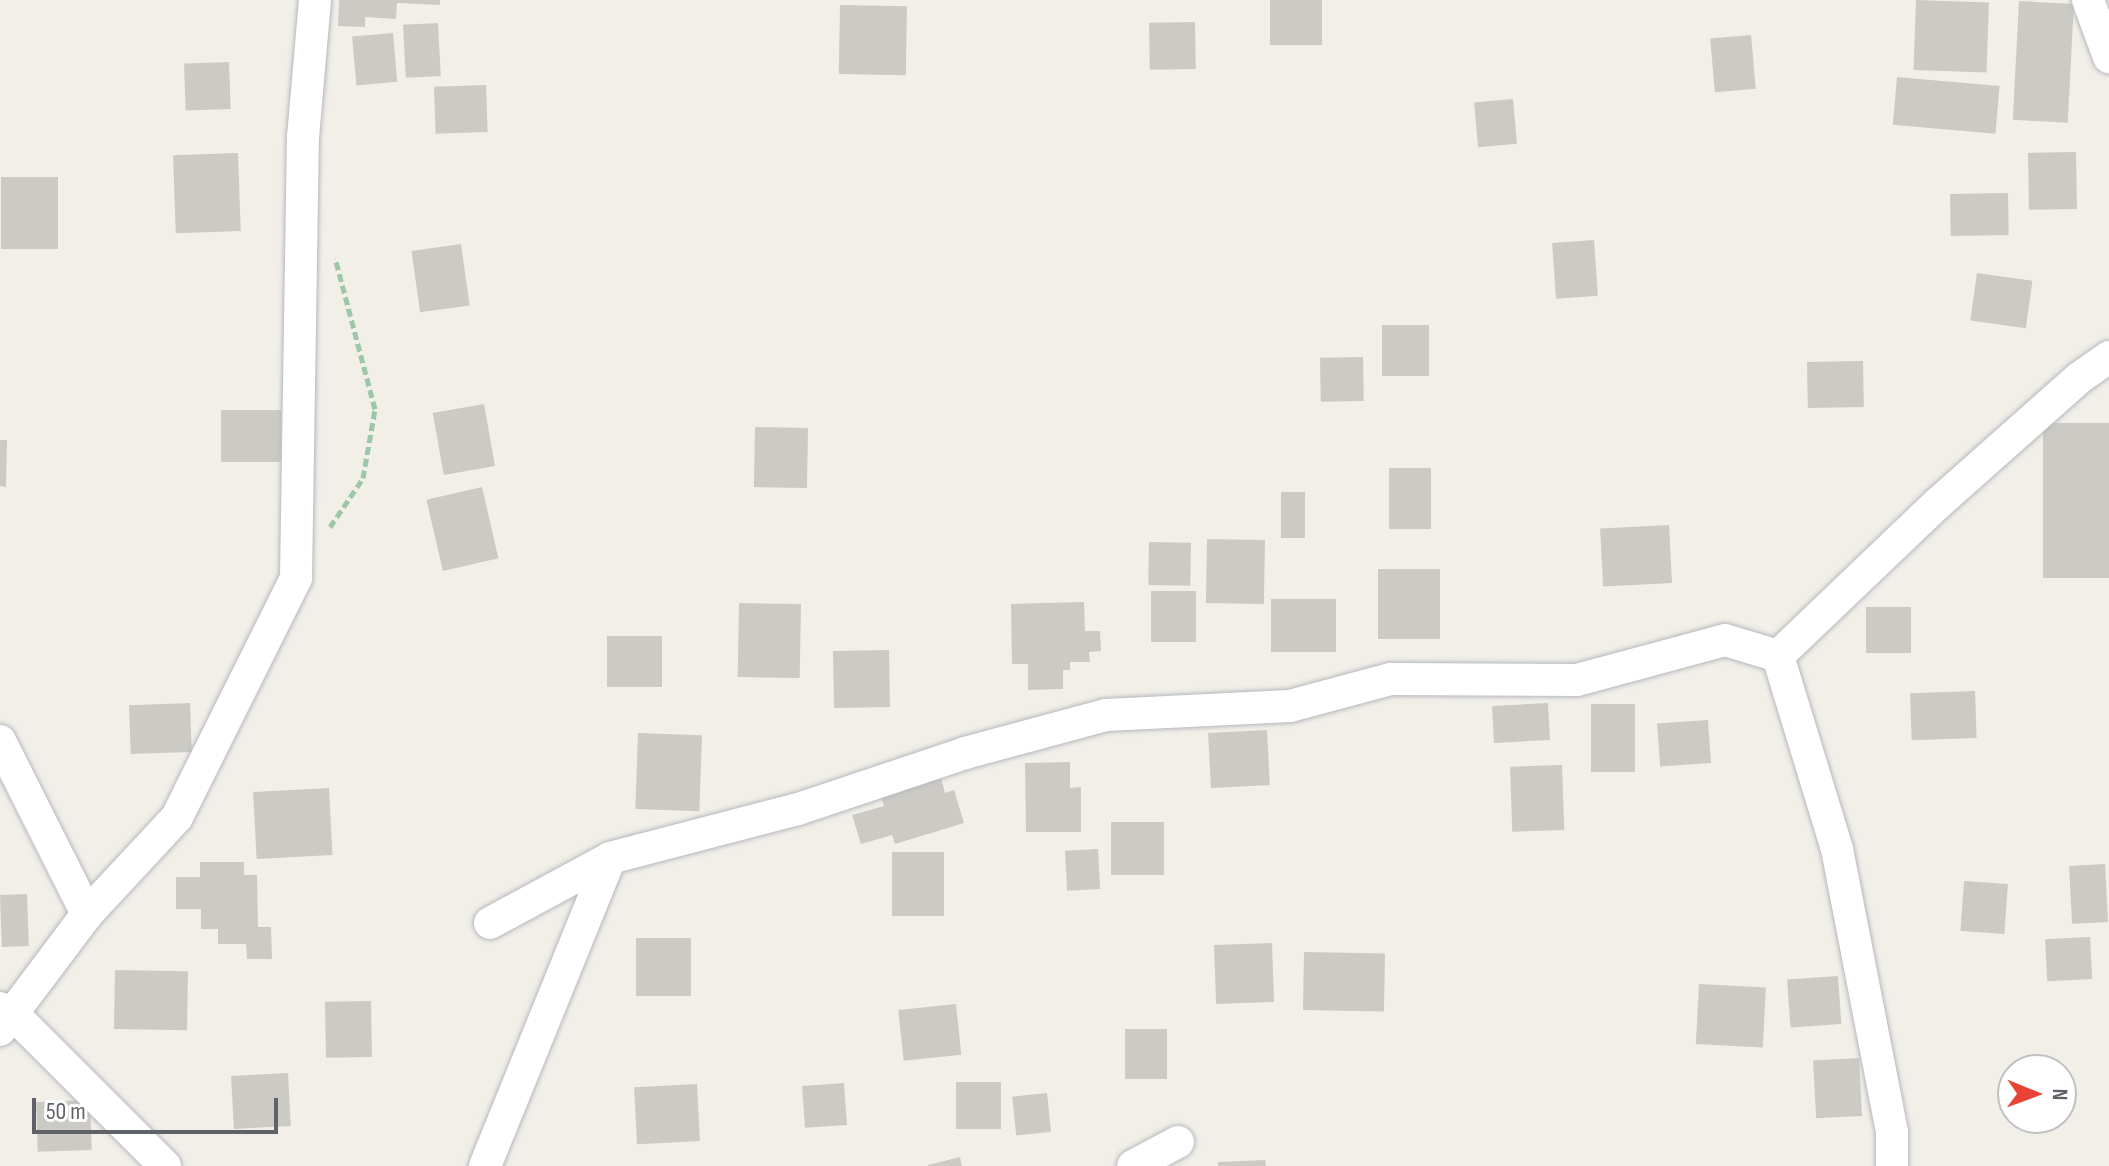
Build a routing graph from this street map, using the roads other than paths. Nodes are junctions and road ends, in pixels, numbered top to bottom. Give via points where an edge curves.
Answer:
1 (315, 0) edge
2 (2088, 0) edge
3 (2109, 57) edge
4 (2109, 357) edge
5 (1778, 656) junction
6 (0, 741) edge
7 (610, 858) junction
8 (87, 914) junction
9 (490, 923) dead end
10 (4, 1017) edge
11 (1178, 1142) dead end
12 (165, 1166) edge
13 (485, 1166) edge
14 (1133, 1166) edge
15 (1892, 1166) edge

1 - 8 street via 303,137 296,578 177,817
2 - 3 street
4 - 5 street via 1936,505
5 - 7 street via 1725,640 1577,680 1391,679 1290,706 1106,715 965,753 798,809
5 - 15 street via 1837,849 1892,1132
6 - 8 street
7 - 9 street
7 - 13 street
8 - 10 street
10 - 12 street
11 - 14 street

